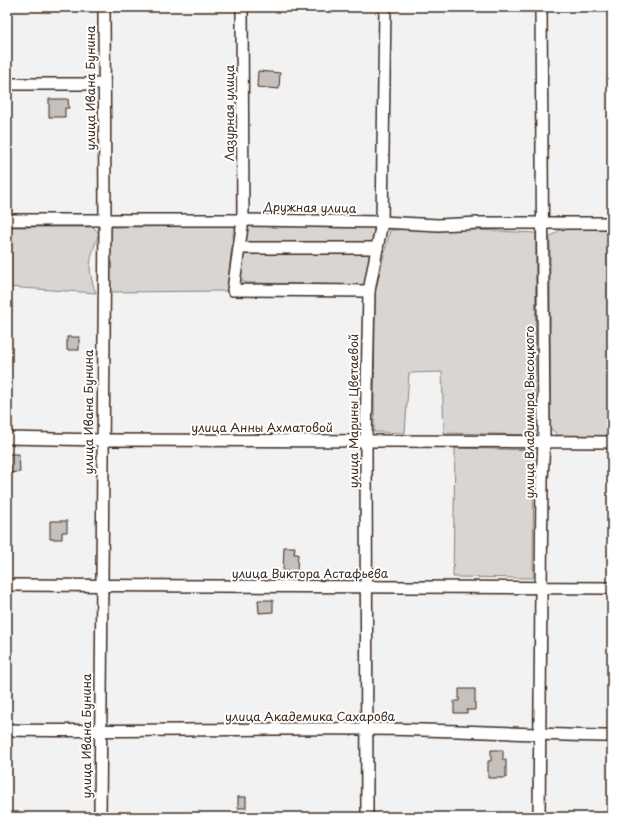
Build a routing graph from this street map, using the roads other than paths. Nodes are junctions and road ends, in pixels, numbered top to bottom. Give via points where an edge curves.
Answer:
1 (104, 7) edge
2 (242, 7) edge
3 (385, 7) edge
4 (541, 7) edge
5 (7, 84) edge
6 (104, 84) junction
7 (105, 220) junction
8 (243, 220) junction
9 (382, 222) junction
10 (612, 223) edge
11 (8, 224) edge
12 (544, 224) junction
13 (239, 248) junction
14 (377, 248) junction
15 (369, 291) junction
16 (7, 438) edge
17 (102, 440) junction
18 (366, 442) junction
19 (544, 442) junction
20 (612, 442) edge
21 (7, 585) edge
22 (101, 586) junction
23 (368, 588) junction
24 (542, 588) junction
25 (612, 588) edge
26 (367, 729) junction
27 (7, 730) edge
28 (101, 731) junction
29 (540, 735) junction
30 (612, 736) edge
31 (100, 817) edge
32 (367, 817) edge
33 (539, 817) edge

1 - 6 street, улица Ивана Бунина
2 - 8 street, Лазурная улица
3 - 9 street, улица Марины Цветаевой
4 - 12 street, улица Владимира Высоцкого
5 - 6 street
6 - 7 street, улица Ивана Бунина
7 - 8 street, Дружная улица
7 - 11 street, Дружная улица
7 - 17 street, улица Ивана Бунина
8 - 9 street, Дружная улица
8 - 13 street, Лазурная улица
9 - 12 street, Дружная улица via 438,225
9 - 14 street, улица Марины Цветаевой
10 - 12 street, Дружная улица
12 - 19 street, улица Владимира Высоцкого
13 - 14 street
13 - 15 street, Лазурная улица via 233,290
14 - 15 street, улица Марины Цветаевой
15 - 18 street, улица Марины Цветаевой
16 - 17 street, улица Анны Ахматовой
17 - 18 street, улица Анны Ахматовой
17 - 22 street, улица Ивана Бунина
18 - 19 street, улица Анны Ахматовой
18 - 23 street, улица Марины Цветаевой
19 - 20 street, улица Анны Ахматовой
19 - 24 street, улица Владимира Высоцкого
21 - 22 street, улица Виктора Астафьева
22 - 23 street, улица Виктора Астафьева
22 - 28 street, улица Ивана Бунина
23 - 24 street, улица Виктора Астафьева
23 - 26 street, улица Марины Цветаевой
24 - 25 street, улица Виктора Астафьева
24 - 29 street, улица Владимира Высоцкого
26 - 28 street, улица Академика Сахарова
26 - 29 street, улица Академика Сахарова
26 - 32 street, улица Марины Цветаевой
27 - 28 street, улица Академика Сахарова
28 - 31 street, улица Ивана Бунина
29 - 30 street, улица Академика Сахарова
29 - 33 street, улица Владимира Высоцкого

